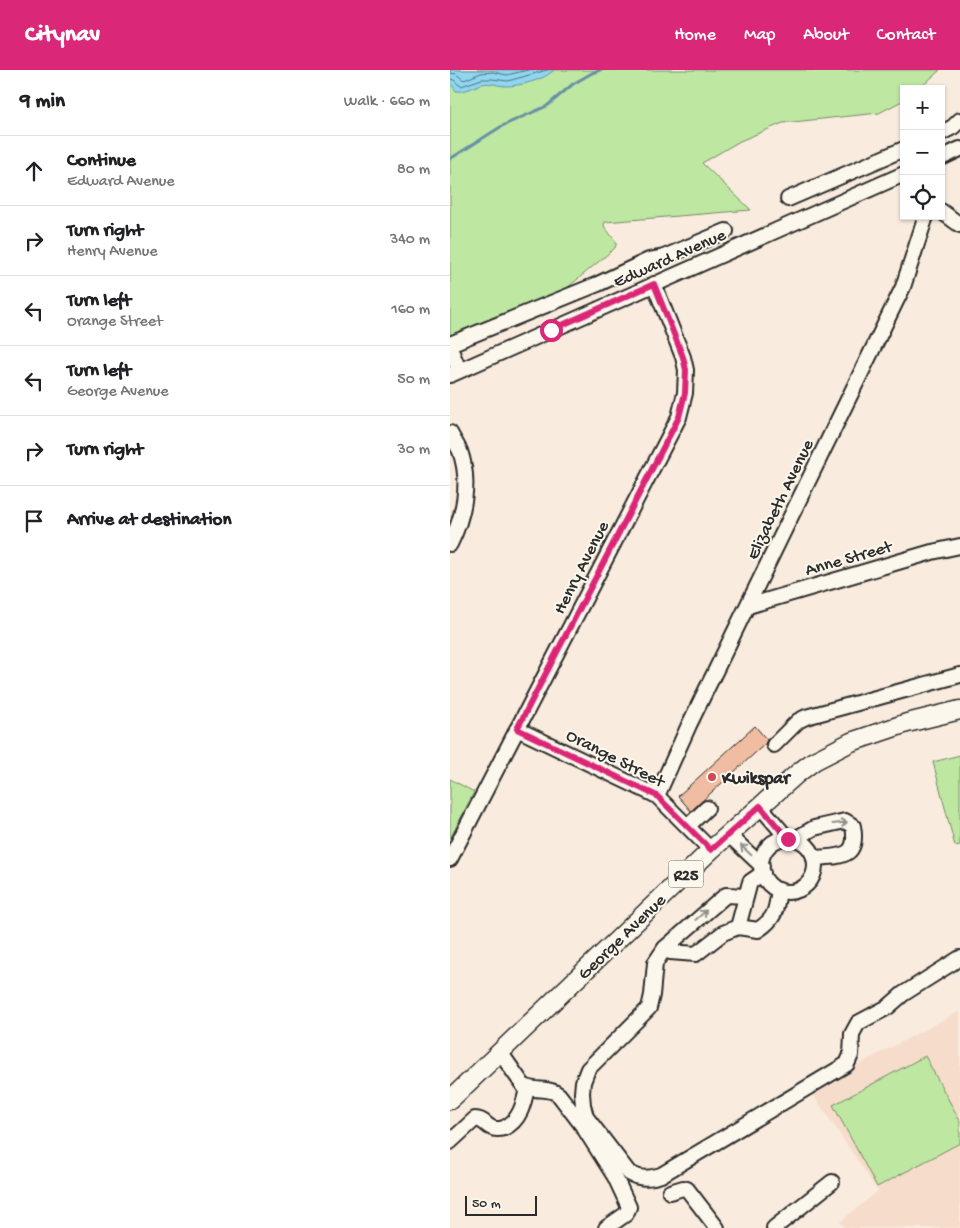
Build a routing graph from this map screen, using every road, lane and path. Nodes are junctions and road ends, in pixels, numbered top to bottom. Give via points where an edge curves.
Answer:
1 (960, 120) edge
2 (945, 131) edge
3 (960, 149) edge
4 (900, 151) edge
5 (945, 157) edge
6 (902, 175) edge
7 (788, 199) dead end
8 (945, 214) edge
9 (925, 220) edge
10 (960, 225) edge
11 (726, 231) dead end
12 (654, 284) junction
13 (450, 344) edge
14 (450, 348) edge
15 (455, 372) edge
16 (450, 434) edge
17 (450, 544) edge
18 (960, 546) edge
19 (748, 606) junction
20 (960, 675) edge
21 (960, 710) edge
22 (517, 729) junction
23 (774, 745) dead end
24 (657, 796) junction
25 (760, 806) junction
26 (707, 808) dead end
27 (688, 826) junction
28 (729, 835) junction
29 (791, 839) junction
30 (711, 850) junction
31 (814, 858) junction
32 (450, 859) edge
33 (762, 869) junction
34 (779, 890) junction
35 (746, 896) junction
36 (738, 927) junction
37 (665, 948) junction
38 (960, 958) edge
39 (500, 1052) junction
40 (527, 1088) junction
41 (450, 1100) edge
42 (450, 1142) edge
43 (832, 1182) dead end
44 (670, 1192) dead end
45 (606, 1228) edge
46 (717, 1228) edge
47 (774, 1228) edge

1 - 2 street
3 - 5 street
4 - 7 street
6 - 12 street, Edward Avenue
8 - 10 street
9 - 19 street, Elizabeth Avenue via 900,294
11 - 13 street
12 - 15 street, Edward Avenue
12 - 22 street, Henry Avenue via 686,370 679,417
14 - 15 street
16 - 17 street via 460,451 464,500 462,515
18 - 19 street, Anne Street
19 - 24 street, Elizabeth Avenue
20 - 23 street via 806,716
21 - 25 main road, George Avenue / R25 via 871,734 834,750 798,772
22 - 24 street, Orange Street
22 - 32 street, Henry Avenue
24 - 27 street, Orange Street
25 - 28 main road, George Avenue / R25
25 - 29 street
26 - 27 street
27 - 30 street, Orange Street
28 - 30 main road, George Avenue / R25
33 -> 28 street
29 - 31 street via 807,846
29 -> 31 street via 814,828 846,822 853,826 855,838 851,850 844,855
29 - 33 street via 774,842 769,847
30 - 39 main road, George Avenue / R25
31 - 34 street via 814,872 808,884 796,891
33 - 34 street via 770,884
33 - 35 street via 750,882
34 - 36 street via 775,914 767,924 758,930
35 - 36 street
37 -> 35 street via 726,895
36 - 37 street via 723,933 696,954 670,952
37 - 38 street via 655,963 649,1008 588,1068 582,1093 586,1117 629,1173 645,1179 660,1175 847,1064 852,1034 858,1023
39 - 40 street
39 - 41 main road, George Avenue / R25
40 - 42 street via 520,1112 509,1125 497,1130 475,1119
40 - 45 street via 555,1091 616,1177 629,1207 626,1214
43 - 47 street
44 - 46 street via 687,1189

